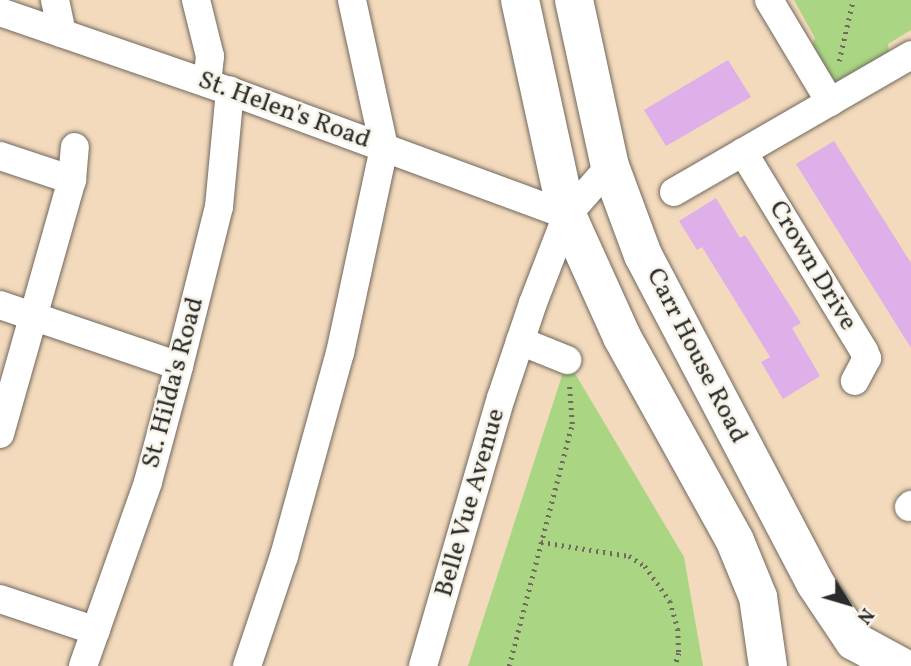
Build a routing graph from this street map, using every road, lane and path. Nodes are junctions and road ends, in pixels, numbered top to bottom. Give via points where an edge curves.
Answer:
1 (55, 0) edge
2 (197, 0) edge
3 (352, 0) edge
4 (520, 0) edge
5 (574, 0) edge
6 (769, 0) edge
7 (853, 0) edge
8 (0, 12) edge
9 (62, 33) junction
10 (911, 55) edge
11 (218, 87) junction
12 (830, 102) junction
13 (75, 147) dead end
14 (384, 147) junction
15 (743, 152) junction
16 (0, 156) edge
17 (610, 166) junction
18 (72, 180) junction
19 (674, 192) dead end
20 (567, 215) junction
21 (0, 305) edge
22 (36, 317) junction
23 (520, 341) junction
24 (567, 360) joint
25 (179, 366) junction
26 (855, 381) dead end
27 (0, 434) edge
28 (541, 542) junction
29 (0, 598) edge
30 (96, 631) junction
31 (764, 656) edge
32 (83, 666) edge
33 (247, 666) edge
34 (423, 666) edge
35 (509, 666) edge
36 (675, 666) edge
37 (900, 666) edge

1 - 9 street
2 - 11 street, St. Hilda's Road
3 - 14 street
4 - 20 highway, Carr House Road
5 - 17 highway, Carr House Road
6 - 12 street
7 - 12 path
8 - 9 street, St. Helen's Road
9 - 11 street, St. Helen's Road
10 - 12 street
11 - 14 street, St. Helen's Road
11 - 25 street, St. Hilda's Road via 219,207
12 - 15 street
13 - 18 street
14 - 20 street, St. Helen's Road
14 - 33 street via 340,354 284,556
15 - 19 street
15 - 26 street, Crown Drive via 864,351 867,358
16 - 18 street
17 - 20 street
17 - 37 highway, Carr House Road via 643,255 814,583 854,641
18 - 22 street
20 - 23 street, Belle Vue Avenue
20 - 31 highway, Carr House Road via 622,337 735,541 758,597
21 - 22 street
22 - 25 street
22 - 27 street
23 - 24 street
23 - 34 street, Belle Vue Avenue
24 - 28 path via 572,424
25 - 30 street, St. Hilda's Road via 148,482
28 - 35 path
28 - 36 path via 629,556 645,566 670,601 678,629
29 - 30 street
30 - 32 street, St. Hilda's Road

